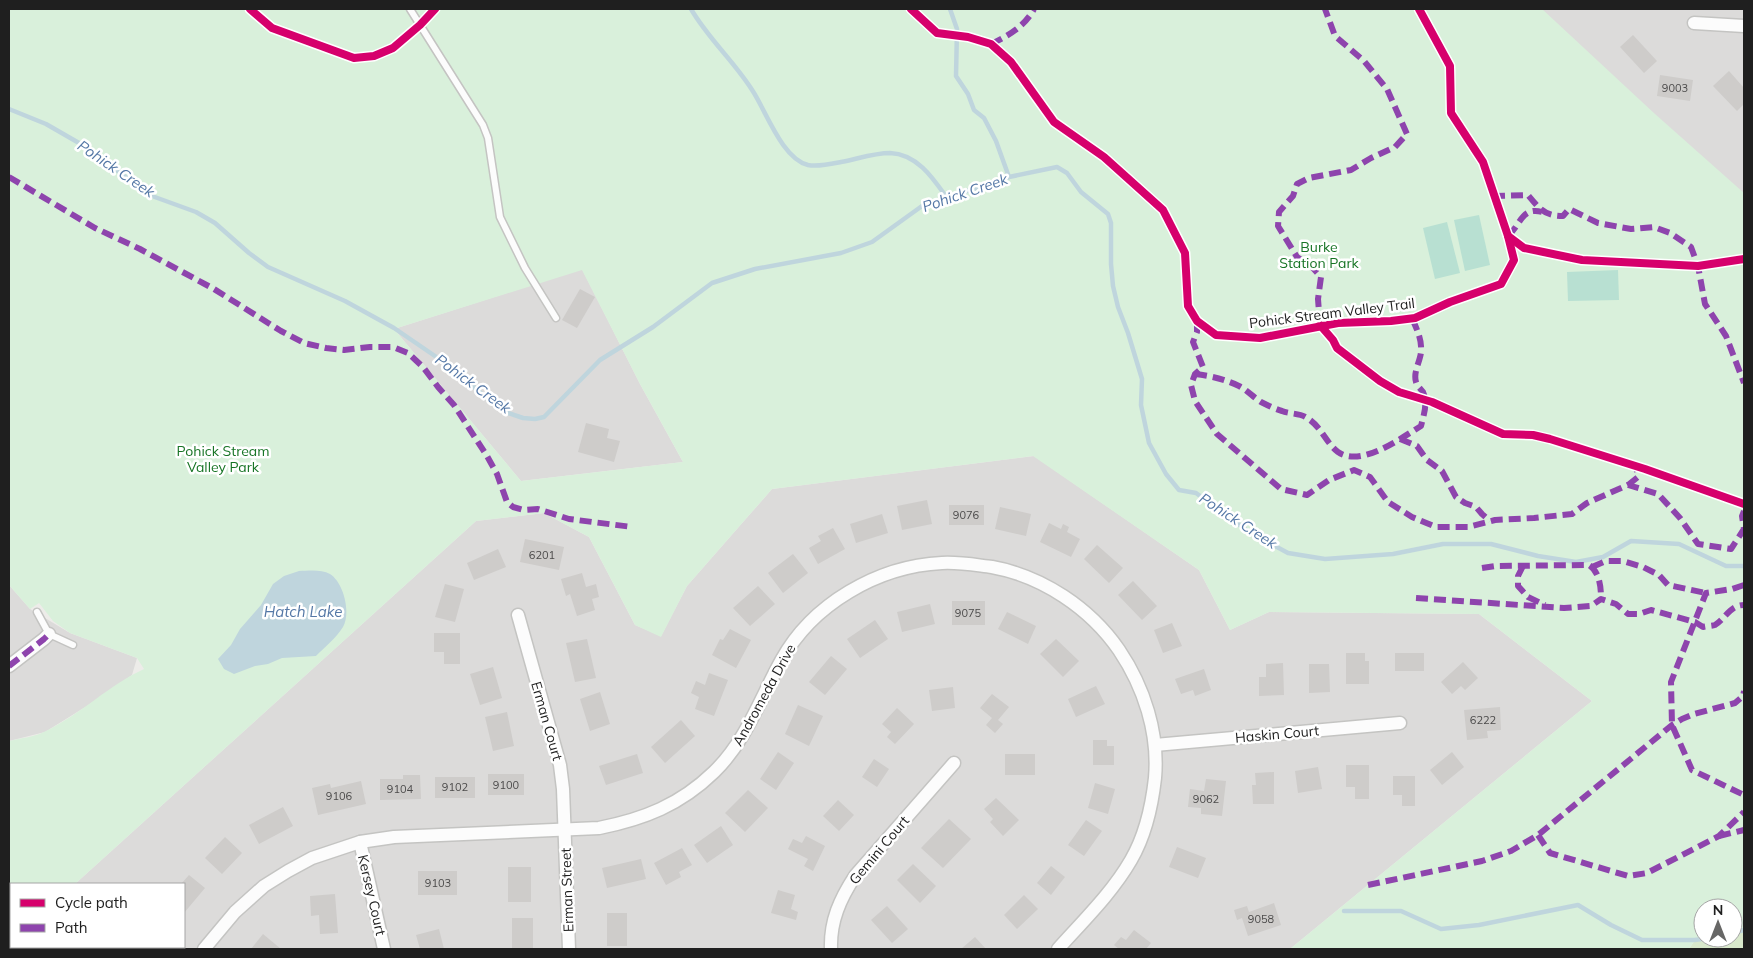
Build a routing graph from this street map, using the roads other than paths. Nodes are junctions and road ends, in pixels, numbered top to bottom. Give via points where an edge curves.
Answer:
1 (410, 9) edge
2 (1694, 23) dead end
3 (1744, 26) edge
4 (556, 318) dead end
5 (37, 612) dead end
6 (518, 615) dead end
7 (49, 634) junction
8 (73, 644) dead end
9 (9, 666) edge
10 (1400, 723) dead end
11 (1155, 745) junction
12 (954, 763) dead end
13 (565, 830) junction
14 (360, 842) junction
15 (204, 949) edge
16 (384, 949) edge
17 (569, 949) edge
18 (831, 949) edge
19 (1058, 949) edge

1 - 4 lane via 483,125 488,138 500,217 525,268
2 - 3 street
5 - 7 lane
6 - 13 street, Erman Court via 560,765
7 - 8 lane
7 - 9 street
10 - 11 street, Haskin Court
11 - 13 street, Andromeda Drive via 1145,701 1130,666 1108,634 1080,608 1045,585 1008,570 967,563 923,565 890,572 862,585 833,602 810,622 782,659 735,747 692,791 662,809 628,822
11 - 19 street, Andromeda Drive via 1151,805 1132,859
12 - 18 street, Gemini Court via 855,876 836,911
13 - 14 street, Andromeda Drive via 394,837
13 - 17 street, Erman Street
14 - 15 street, Andromeda Drive via 312,858 264,886 235,912
14 - 16 street, Kersey Court

